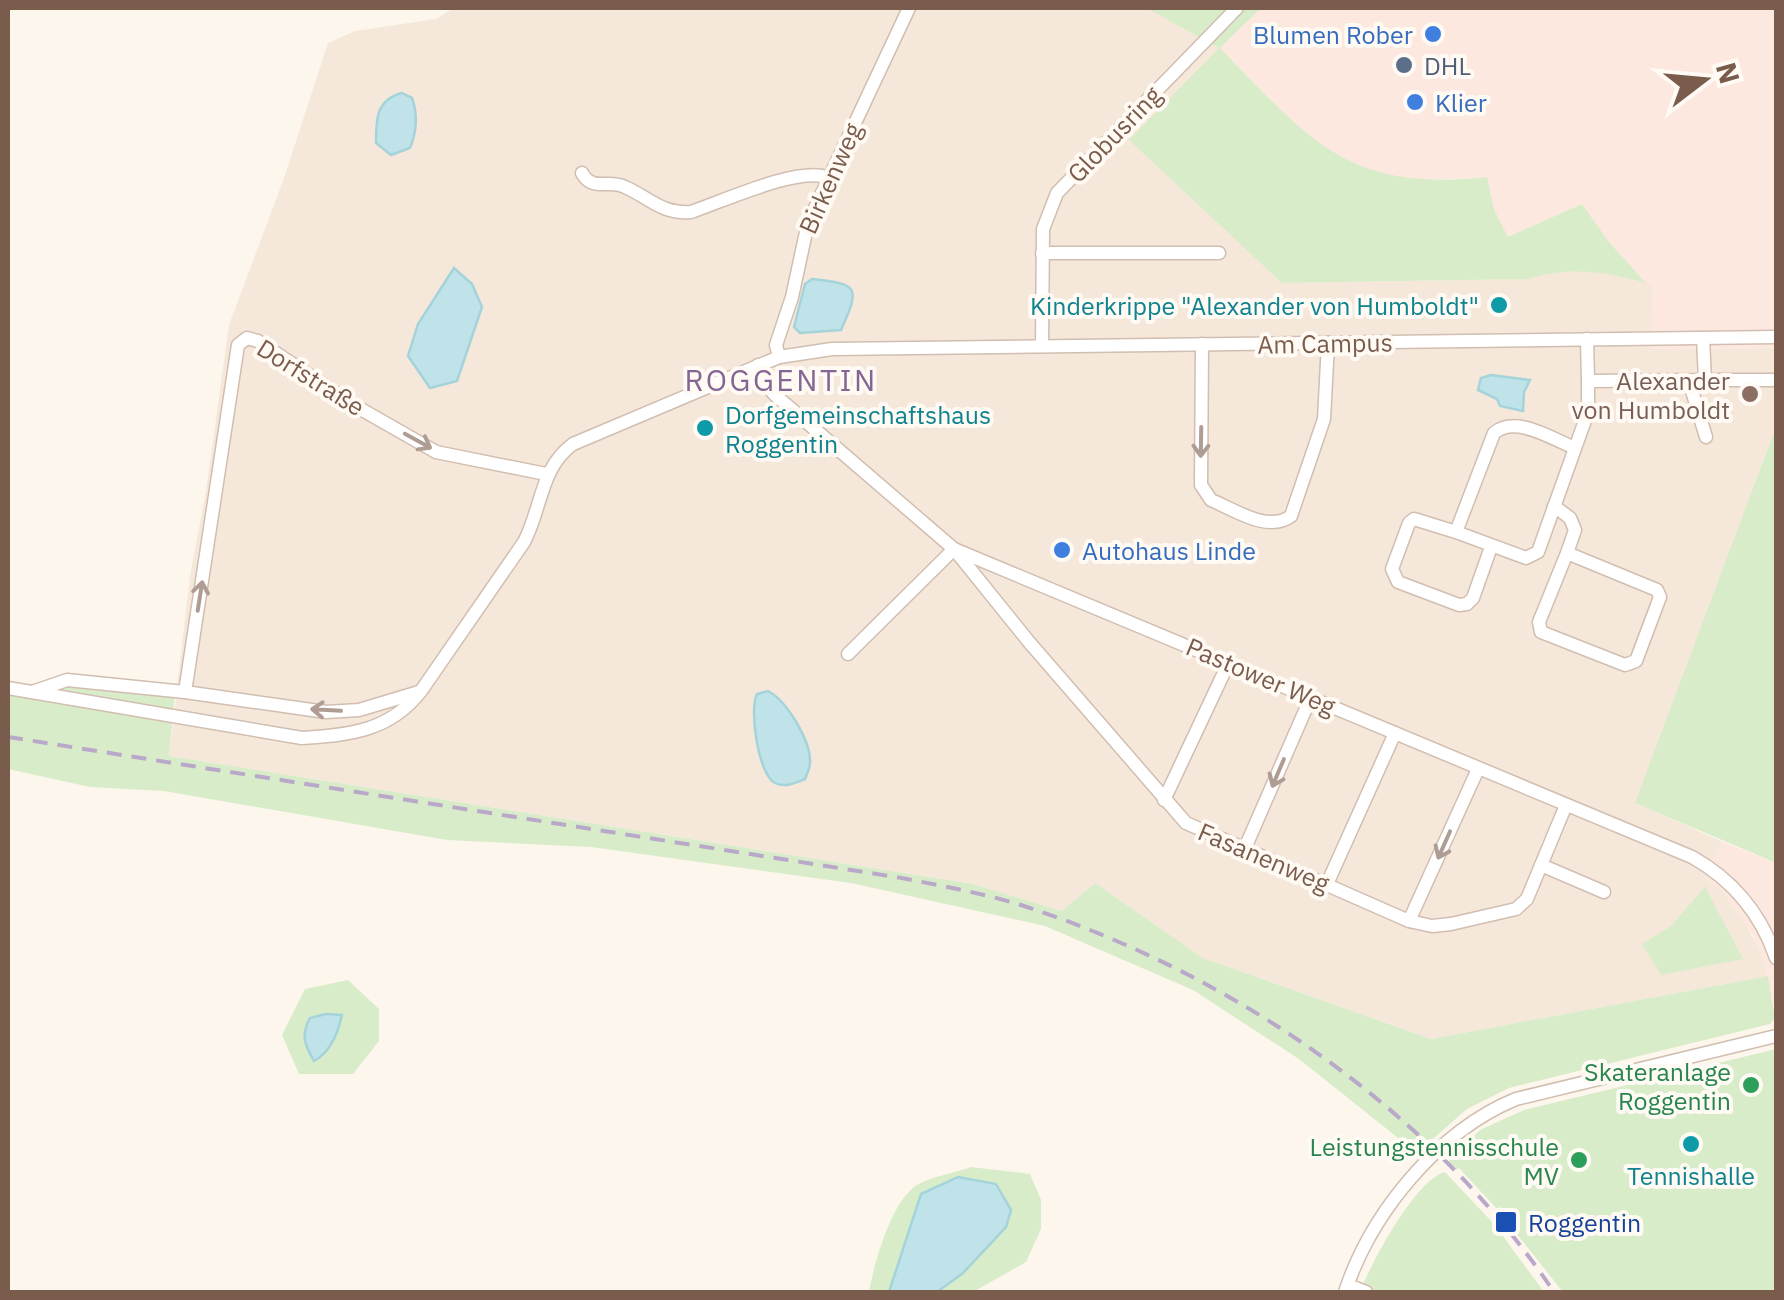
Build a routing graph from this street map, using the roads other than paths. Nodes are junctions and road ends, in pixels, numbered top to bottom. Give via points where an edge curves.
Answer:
1 (909, 8) edge
2 (1237, 8) edge
3 (582, 173) dead end
4 (828, 178) junction
5 (1143, 240) dead end
6 (1042, 253) junction
7 (1131, 253) junction
8 (1219, 253) dead end
9 (1776, 337) edge
10 (1703, 338) junction
11 (1586, 339) junction
12 (1328, 343) junction
13 (1202, 344) junction
14 (1042, 346) junction
15 (780, 357) junction
16 (758, 365) junction
17 (1705, 380) junction
18 (1773, 380) dead end
19 (1588, 381) junction
20 (1688, 381) junction
21 (1706, 437) dead end
22 (1574, 448) junction
23 (546, 474) junction
24 (1554, 506) junction
25 (1456, 532) junction
26 (1491, 547) junction
27 (954, 549) junction
28 (1567, 553) junction
29 (848, 654) dead end
30 (1228, 662) junction
31 (8, 688) edge
32 (421, 691) junction
33 (34, 692) junction
34 (185, 692) junction
35 (1311, 697) junction
36 (1395, 733) junction
37 (1478, 769) junction
38 (1164, 800) junction
39 (1566, 805) junction
40 (1245, 848) junction
41 (1541, 865) junction
42 (1327, 884) junction
43 (1604, 892) dead end
44 (1410, 920) junction
45 (1776, 958) edge
46 (1776, 1036) edge
47 (1347, 1289) edge
48 (1366, 1292) edge

1 - 4 street, Birkenweg
2 - 6 street, Globusring via 1057,194
3 - 4 street via 587,182 618,184 673,213 800,176
4 - 15 street, Birkenweg via 800,250 776,345
5 - 7 street
6 - 7 street
6 - 14 street, Globusring
7 - 8 street
9 - 10 street, Am Campus
10 - 11 street, Am Campus
10 - 17 street
11 - 12 street, Am Campus
11 - 19 street
12 - 13 street, Am Campus
13 -> 12 street via 1204,494 1281,523 1291,516 1324,419
13 - 14 street, Am Campus
14 - 15 street via 832,349
15 - 16 street
16 - 23 street via 573,444
16 - 27 street, Pastower Weg via 775,395
17 - 18 street
17 - 20 street
19 - 20 street
19 - 22 street via 1588,412
20 - 21 street
22 - 24 street
22 - 25 street via 1515,424 1494,433
23 - 32 street via 524,542
34 -> 23 street, Dorfstraße via 242,341 258,341 436,452
24 - 26 street via 1538,552 1526,558
24 - 28 street via 1575,530
25 - 26 street
25 - 26 street via 1414,518 1393,577 1467,604
27 - 29 street
27 - 30 street, Pastower Weg
27 - 38 street, Fasanenweg
28 - 28 street via 1657,590 1636,662 1625,665 1541,632 1539,622
30 - 35 street, Pastower Weg
30 - 38 street
31 - 33 street
32 - 33 street via 406,711 385,722 302,738
32 -> 34 street via 359,710 326,712
33 - 34 street via 67,680
35 - 36 street, Pastower Weg
35 -> 40 street
36 - 37 street, Pastower Weg
36 - 42 street
37 - 39 street, Pastower Weg
37 -> 44 street
38 - 40 street, Fasanenweg via 1186,824
39 - 41 street, Fasanenweg
39 - 45 street, Pastower Weg via 1710,867 1750,905
40 - 42 street, Fasanenweg
41 - 43 street
41 - 44 street, Fasanenweg via 1516,909 1432,926
42 - 44 street, Fasanenweg
46 - 47 street via 1516,1099 1474,1120 1380,1222
47 - 48 street

